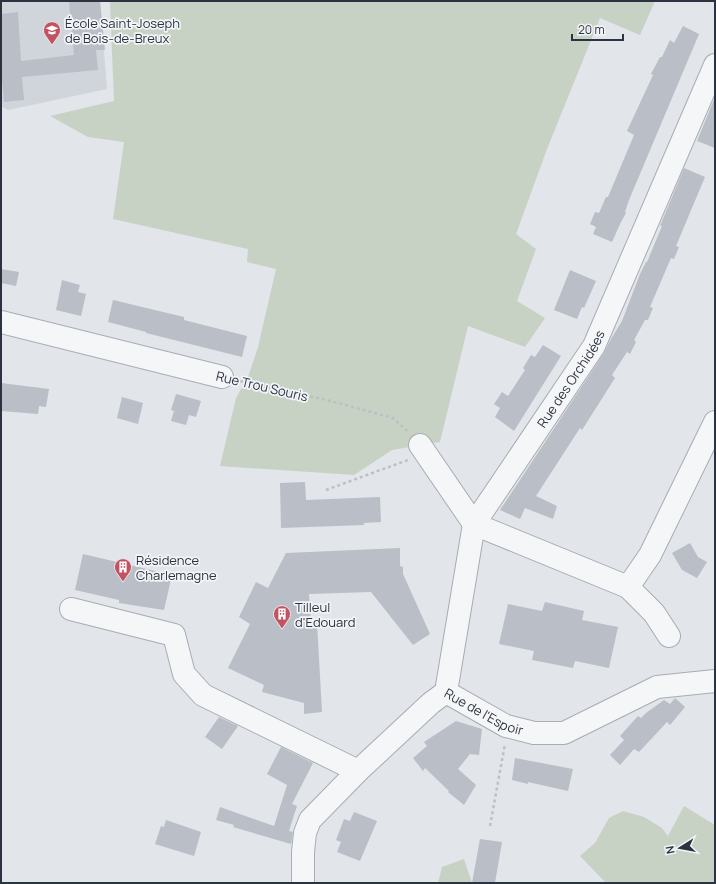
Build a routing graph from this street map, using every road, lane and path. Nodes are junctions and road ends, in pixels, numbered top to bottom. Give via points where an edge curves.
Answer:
1 (715, 65) edge
2 (1, 322) edge
3 (222, 377) joint
4 (715, 422) edge
5 (423, 449) junction
6 (326, 490) dead end
7 (474, 524) junction
8 (628, 587) junction
9 (71, 609) dead end
10 (668, 636) dead end
11 (715, 681) edge
12 (446, 692) junction
13 (509, 726) junction
14 (358, 771) junction
15 (490, 826) dead end
16 (303, 883) edge

1 - 7 street, Rue des Orchidées via 594,346
2 - 3 street, Rue Trou Souris
3 - 5 path, Rue Trou Souris via 323,399 393,418
4 - 8 street via 650,555
5 - 6 path
5 - 7 street
7 - 8 street
7 - 12 street, Rue des Orchidées
8 - 10 street via 654,613
9 - 14 street via 174,635 184,674 203,695
11 - 13 street, Rue de l'Espoir via 657,687 564,733 534,733
12 - 13 street, Rue de l'Espoir
12 - 14 street, Rue de l'Espoir via 430,703
13 - 15 path
14 - 16 street, Rue de l'Espoir via 310,820 303,846

